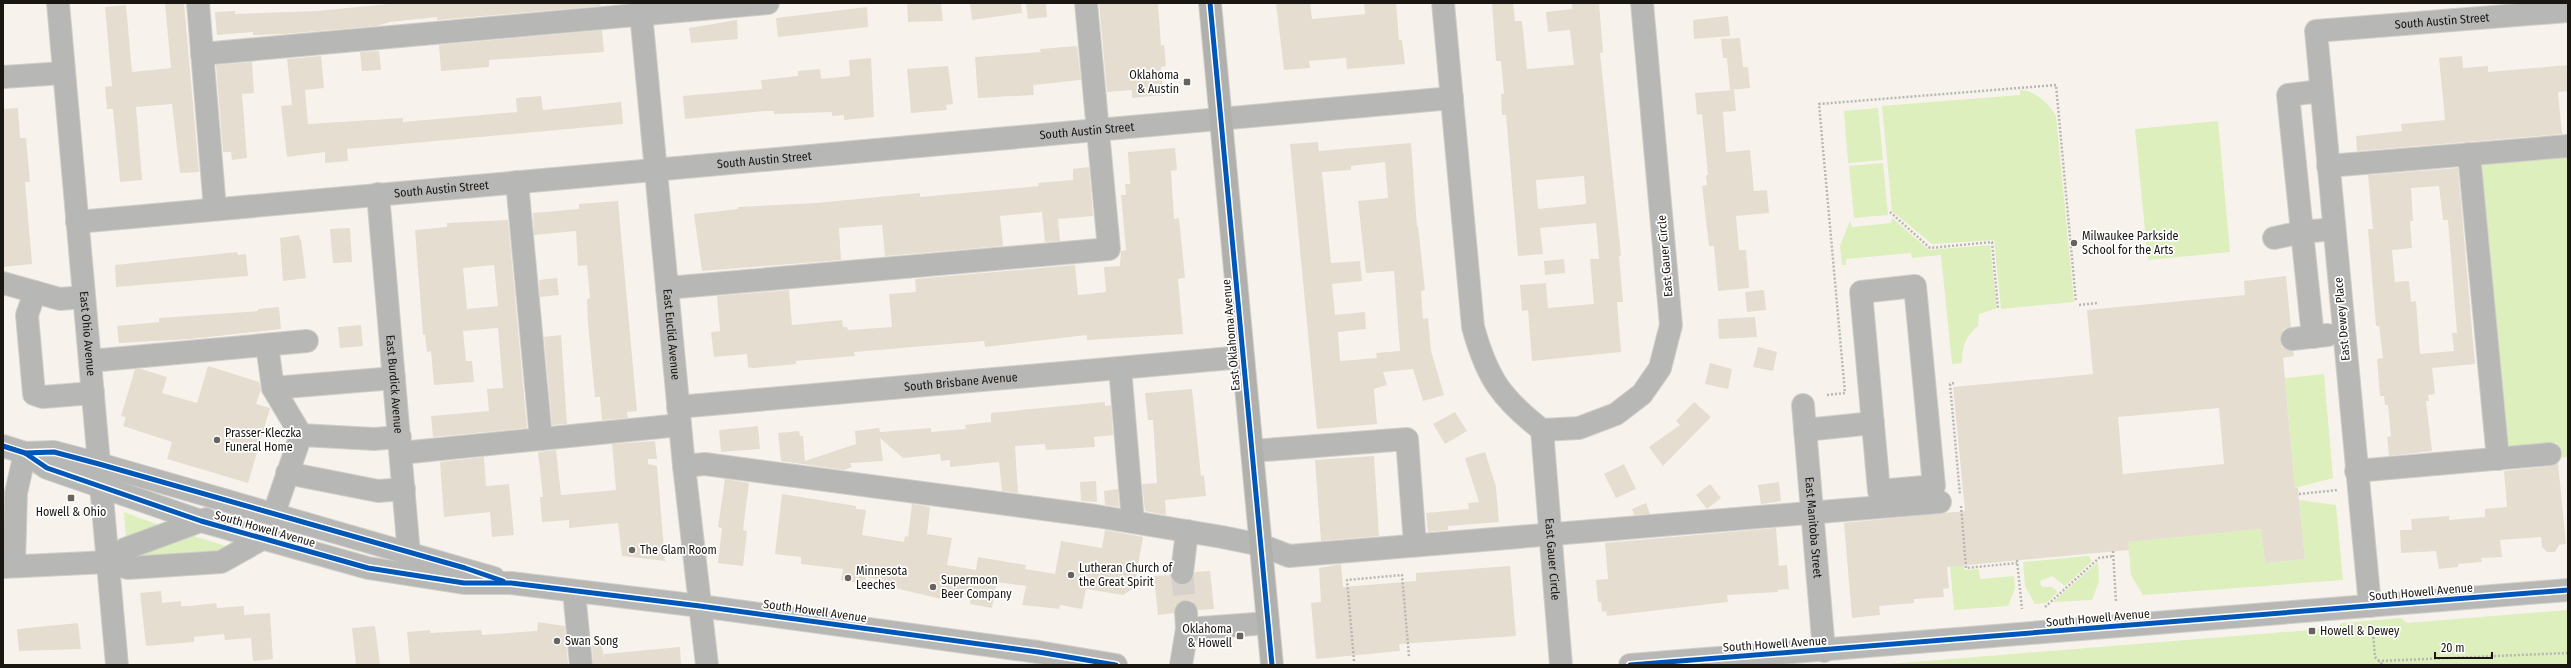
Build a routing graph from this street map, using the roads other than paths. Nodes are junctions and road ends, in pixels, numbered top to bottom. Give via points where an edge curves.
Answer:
1 (58, 3) edge
2 (198, 3) edge
3 (768, 3) edge
4 (1086, 3) edge
5 (1210, 3) edge
6 (1443, 3) edge
7 (1642, 3) edge
8 (641, 9) edge
9 (2568, 11) edge
10 (2316, 31) joint
11 (202, 54) junction
12 (64, 73) junction
13 (3, 77) edge
14 (2321, 91) junction
15 (1452, 98) junction
16 (1221, 119) junction
17 (1098, 130) junction
18 (2568, 146) edge
19 (2469, 154) junction
20 (2328, 166) junction
21 (656, 169) junction
22 (517, 182) junction
23 (378, 194) junction
24 (215, 209) junction
25 (77, 222) junction
26 (2334, 229) junction
27 (2302, 232) junction
28 (2274, 238) dead end
29 (3, 283) edge
30 (667, 288) junction
31 (35, 292) junction
32 (84, 297) junction
33 (2343, 334) junction
34 (308, 341) dead end
35 (267, 345) junction
36 (1243, 357) junction
37 (90, 361) junction
38 (1120, 368) junction
39 (394, 378) junction
40 (273, 388) junction
41 (93, 393) junction
42 (1803, 405) dead end
43 (679, 416) junction
44 (1873, 423) junction
45 (1542, 430) junction
46 (1805, 430) junction
47 (301, 435) junction
48 (541, 439) junction
49 (400, 445) junction
50 (3, 446) edge
51 (1252, 451) junction
52 (25, 453) junction
53 (2550, 454) dead end
54 (2498, 459) junction
55 (99, 464) junction
56 (684, 466) junction
57 (2356, 471) junction
58 (287, 473) junction
59 (101, 486) junction
60 (404, 489) junction
61 (1940, 502) dead end
62 (242, 504) junction
63 (1812, 512) junction
64 (274, 513) junction
65 (201, 521) junction
66 (1133, 522) junction
67 (1187, 531) junction
68 (1549, 534) junction
69 (262, 539) junction
70 (1261, 545) junction
71 (1415, 545) junction
72 (409, 554) junction
73 (108, 562) junction
74 (8, 566) edge
75 (1182, 573) tunnel mouth
76 (411, 575) junction
77 (511, 583) junction
78 (2568, 590) edge
79 (574, 591) junction
80 (700, 606) junction
81 (2370, 606) junction
82 (1268, 623) junction
83 (1824, 651) junction
84 (1876, 656) edge
85 (117, 665) edge
86 (581, 665) edge
87 (707, 665) edge
88 (1116, 665) edge
89 (1181, 665) edge
90 (1272, 665) edge
91 (1561, 665) edge
92 (1630, 665) edge

1 - 12 street, East Ohio Avenue
2 - 11 street
3 - 8 street
4 - 17 street
5 - 16 main road, East Oklahoma Avenue
6 - 15 street
7 - 45 street, East Gauer Circle via 1671,325 1660,368 1642,394 1616,414 1579,428
8 - 11 street
8 - 21 street, East Euclid Avenue
9 - 10 street, South Austin Street
10 - 14 street, East Dewey Place
11 - 24 street
12 - 13 street
12 - 25 street, East Ohio Avenue
14 - 20 street, East Dewey Place
14 - 27 street via 2288,94
15 - 16 street, South Austin Street
15 - 45 street via 1473,327 1482,362 1497,387 1518,411
16 - 17 street, South Austin Street
16 - 36 main road, East Oklahoma Avenue
17 - 21 street, South Austin Street
17 - 30 street via 1109,249
18 - 19 street
19 - 20 street
19 - 54 street
20 - 26 street, East Dewey Place
21 - 22 street, South Austin Street
21 - 30 street, East Euclid Avenue
22 - 23 street, South Austin Street
22 - 48 street
23 - 24 street, South Austin Street
23 - 39 street, East Burdick Avenue
24 - 25 street, South Austin Street
25 - 32 street, East Ohio Avenue
26 - 27 street
26 - 33 street, East Dewey Place
27 - 28 street
27 - 33 street via 2303,338
29 - 31 street
30 - 43 street, East Euclid Avenue
31 - 32 street via 60,300
31 - 41 street via 27,315 34,394 43,397
32 - 37 street, East Ohio Avenue
33 - 57 street, East Dewey Place
34 - 35 street
35 - 37 street
35 - 40 street
36 - 38 street, South Brisbane Avenue
36 - 51 main road, East Oklahoma Avenue
37 - 41 street, East Ohio Avenue
38 - 43 street, South Brisbane Avenue
38 - 66 street
39 - 40 street
39 - 49 street, East Burdick Avenue
40 - 47 street
41 - 55 street, East Ohio Avenue
42 - 46 street, East Manitoba Street
43 - 48 street, South Brisbane Avenue
43 - 56 street, East Euclid Avenue
44 - 44 street via 1879,491 1934,486 1915,286 1861,292
44 - 46 street
45 - 68 street, East Gauer Circle
46 - 63 street, East Manitoba Street
47 - 49 street, South Brisbane Avenue via 374,439
47 - 58 street
48 - 49 street, South Brisbane Avenue
49 - 60 street, East Burdick Avenue
50 - 52 street, South Howell Avenue
51 - 70 main road, East Oklahoma Avenue
51 - 71 street via 1407,439
52 - 55 street, South Howell Avenue via 54,452
52 - 59 street, South Howell Avenue via 47,468
52 - 74 street via 16,493
53 - 54 street
54 - 57 street
55 - 59 street, East Ohio Avenue
55 - 62 street, South Howell Avenue
56 - 66 street via 705,464
56 - 80 street, East Euclid Avenue
57 - 81 street, East Dewey Place
58 - 60 street via 378,491
58 - 64 street
59 - 65 street, South Howell Avenue
59 - 73 street, East Ohio Avenue
60 - 72 street, East Burdick Avenue
61 - 63 street
62 - 64 street, South Howell Avenue
62 - 65 street
63 - 68 street
63 - 83 street, East Manitoba Street
64 - 72 street, South Howell Avenue
65 - 69 street, South Howell Avenue
65 - 73 street via 125,550
66 - 67 street
67 - 70 street
67 - 75 street
68 - 71 street
68 - 91 street, East Gauer Circle
69 - 73 street via 221,562 128,568
69 - 76 street, South Howell Avenue via 368,568
70 - 71 street via 1289,556
70 - 82 main road, East Oklahoma Avenue
72 - 76 street, East Burdick Avenue
72 - 77 street, South Howell Avenue
73 - 74 street
73 - 85 street, East Ohio Avenue
76 - 77 street, South Howell Avenue via 464,583
77 - 79 street, South Howell Avenue
78 - 81 street, South Howell Avenue
79 - 80 street, South Howell Avenue
79 - 86 street
80 - 87 street, East Euclid Avenue
80 - 88 street, South Howell Avenue
81 - 84 street, South Howell Avenue
82 - 89 street via 1186,620
82 - 90 main road, East Oklahoma Avenue
83 - 84 street, South Howell Avenue
83 - 92 street, South Howell Avenue

